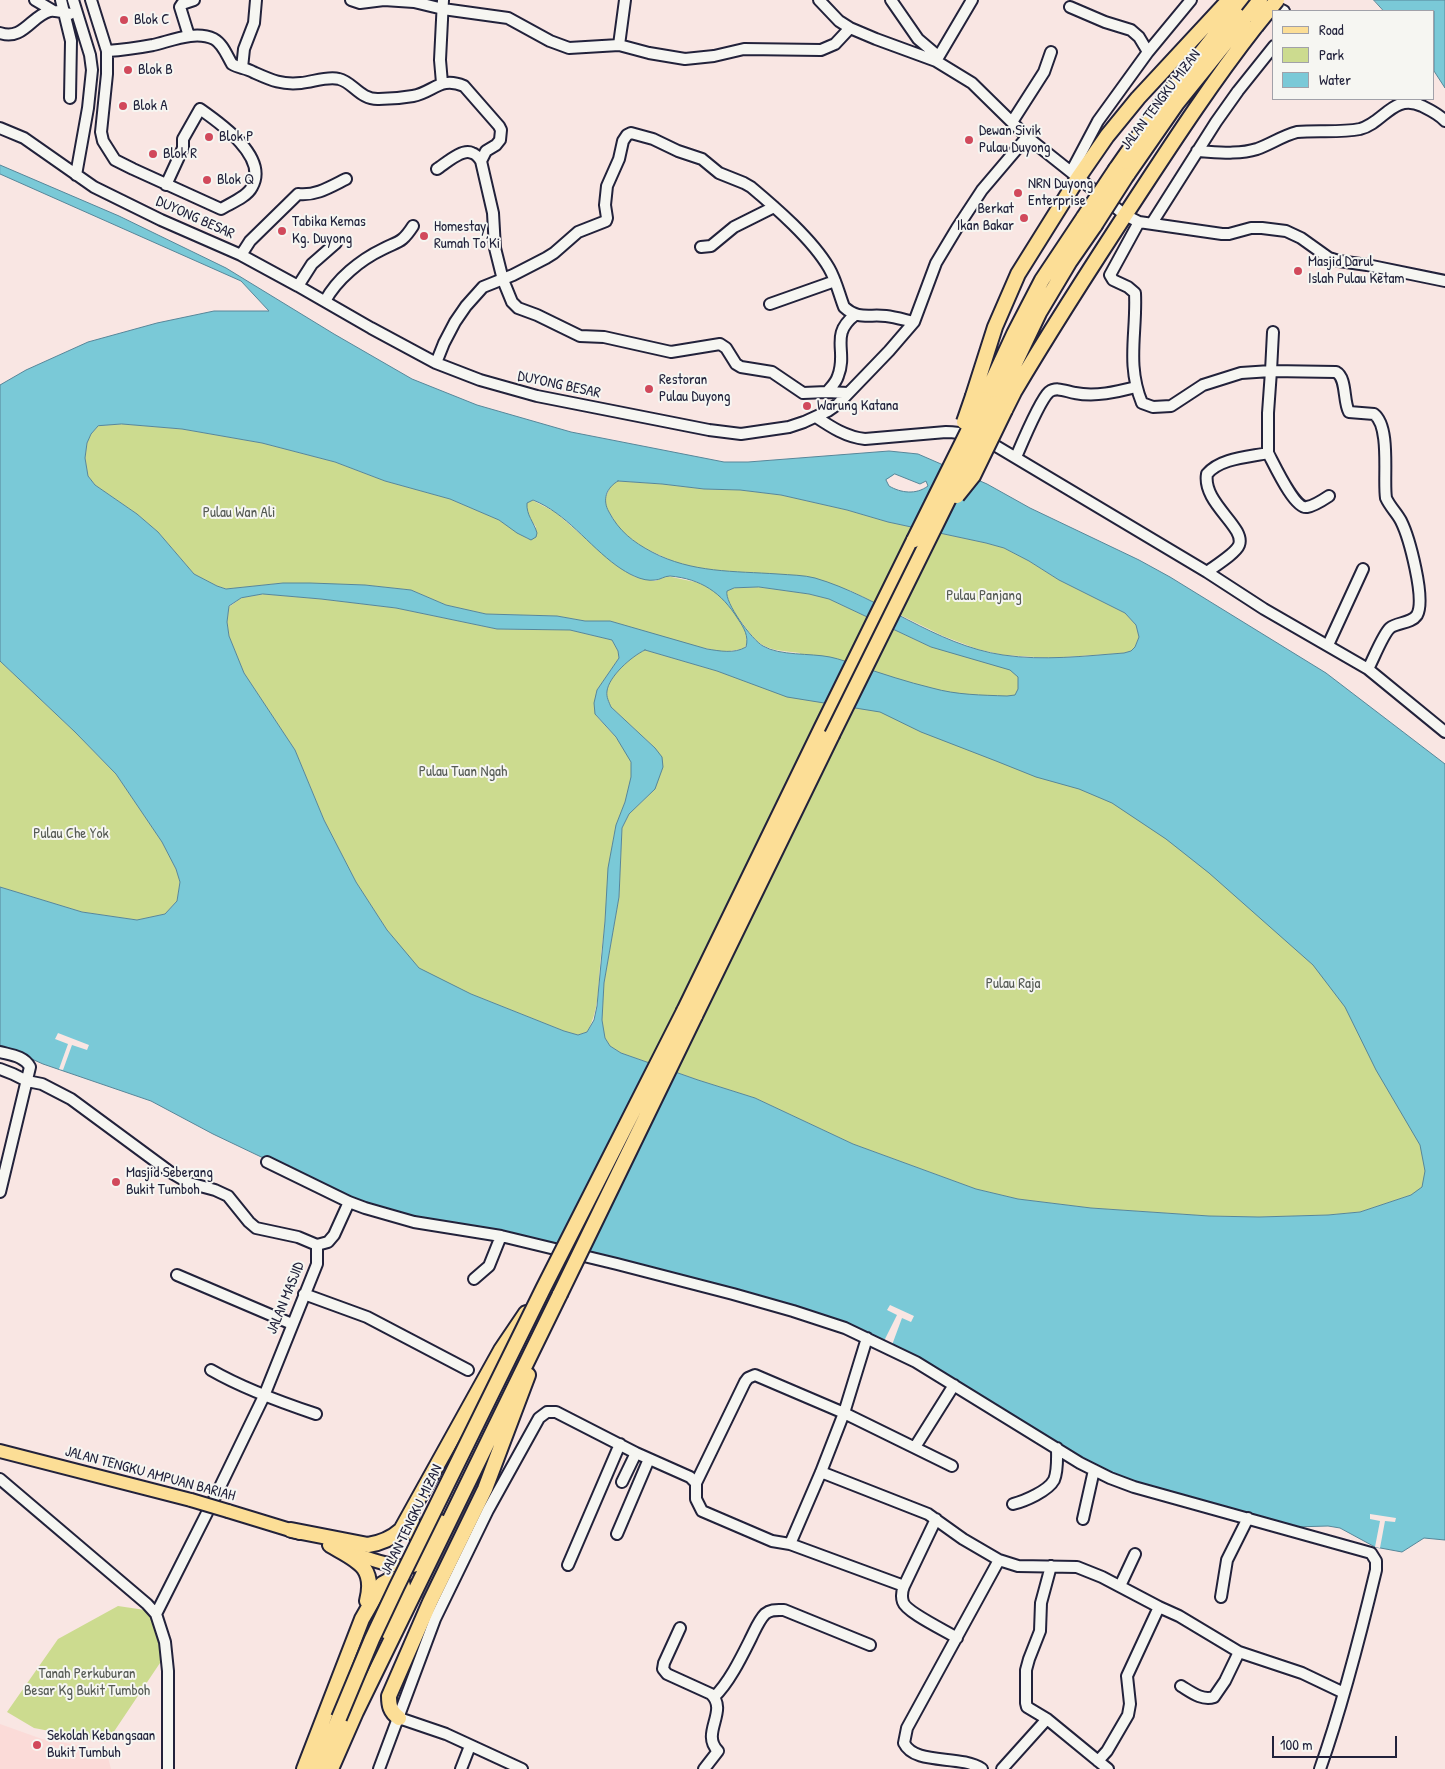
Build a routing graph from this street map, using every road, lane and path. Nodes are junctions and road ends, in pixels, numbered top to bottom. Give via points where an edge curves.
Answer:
1 (35, 0) edge
2 (61, 0) edge
3 (73, 0) edge
4 (91, 0) edge
5 (194, 0) edge
6 (256, 0) edge
7 (351, 0) edge
8 (625, 0) edge
9 (818, 0) edge
10 (891, 0) edge
11 (972, 0) edge
12 (1191, 0) edge
13 (1260, 0) edge
14 (1277, 0) edge
15 (443, 5) edge
16 (1070, 7) dead end
17 (1243, 9) edge
18 (52, 10) junction
19 (1282, 10) edge
20 (65, 14) junction
21 (78, 16) junction
22 (850, 28) junction
23 (0, 33) edge
24 (190, 36) junction
25 (618, 45) junction
26 (1272, 48) edge
27 (106, 52) junction
28 (1051, 52) dead end
29 (1148, 52) junction
30 (937, 58) junction
31 (242, 68) junction
32 (442, 83) junction
33 (70, 98) dead end
34 (88, 108) junction
35 (102, 111) junction
36 (1445, 121) edge
37 (1012, 122) junction
38 (0, 128) edge
39 (1027, 137) junction
40 (1197, 151) junction
41 (481, 161) junction
42 (436, 169) dead end
43 (76, 175) junction
44 (1075, 175) junction
45 (346, 179) dead end
46 (166, 185) junction
47 (774, 207) junction
48 (1125, 216) junction
49 (1139, 222) junction
50 (1152, 223) junction
51 (413, 226) dead end
52 (336, 243) dead end
53 (701, 247) dead end
54 (241, 255) junction
55 (503, 280) junction
56 (835, 281) junction
57 (1445, 281) edge
58 (298, 286) junction
59 (325, 302) junction
60 (770, 304) dead end
61 (855, 315) junction
62 (914, 322) junction
63 (1274, 332) dead end
64 (436, 363) junction
65 (1271, 371) junction
66 (1136, 387) junction
67 (826, 392) junction
68 (848, 393) junction
69 (990, 402) junction
70 (816, 417) junction
71 (1268, 454) junction
72 (1016, 457) junction
73 (1329, 496) dead end
74 (1363, 569) dead end
75 (1207, 572) junction
76 (1328, 645) junction
77 (1368, 669) junction
78 (826, 732) junction
79 (1445, 732) edge
80 (690, 1014) junction
81 (0, 1052) edge
82 (0, 1069) edge
83 (26, 1081) junction
84 (267, 1162) dead end
85 (0, 1192) edge
86 (349, 1202) junction
87 (501, 1236) junction
88 (317, 1245) junction
89 (177, 1275) dead end
90 (474, 1279) dead end
91 (543, 1289) junction
92 (304, 1294) junction
93 (548, 1316) junction
94 (292, 1324) junction
95 (867, 1338) junction
96 (210, 1370) dead end
97 (468, 1370) dead end
98 (954, 1385) junction
99 (264, 1396) junction
100 (844, 1413) junction
101 (316, 1414) dead end
102 (620, 1444) junction
103 (915, 1447) junction
104 (1061, 1450) junction
105 (0, 1451) edge
106 (636, 1453) junction
107 (649, 1459) junction
108 (952, 1466) dead end
109 (1094, 1470) junction
110 (821, 1472) junction
111 (0, 1479) edge
112 (468, 1480) junction
113 (622, 1482) dead end
114 (696, 1483) junction
115 (1013, 1504) dead end
116 (411, 1515) junction
117 (1248, 1518) junction
118 (1083, 1519) dead end
119 (936, 1520) junction
120 (291, 1530) junction
121 (617, 1534) dead end
122 (432, 1536) junction
123 (790, 1544) junction
124 (330, 1545) junction
125 (1135, 1554) dead end
126 (999, 1560) junction
127 (568, 1565) dead end
128 (1051, 1566) junction
129 (904, 1586) junction
130 (1120, 1586) junction
131 (1221, 1597) dead end
132 (1159, 1607) junction
133 (156, 1614) junction
134 (362, 1619) junction
135 (680, 1628) dead end
136 (957, 1638) junction
137 (870, 1645) dead end
138 (1239, 1652) junction
139 (1181, 1686) dead end
140 (1344, 1693) junction
141 (714, 1697) junction
142 (356, 1712) junction
143 (399, 1718) junction
144 (1047, 1720) junction
145 (470, 1746) junction
146 (1098, 1761) junction
147 (168, 1769) edge
148 (304, 1769) edge
149 (318, 1769) edge
150 (332, 1769) edge
151 (379, 1769) edge
152 (461, 1769) edge
153 (522, 1769) edge
154 (704, 1769) edge
155 (982, 1769) edge
156 (1002, 1769) edge
157 (1108, 1769) edge
158 (1320, 1769) edge

1 - 18 street
2 - 20 street
3 - 21 street
4 - 27 street
5 - 24 street via 180,7
6 - 31 street via 254,23 244,49
7 - 15 street via 360,3 384,0
8 - 25 street
9 - 22 street
10 - 30 street via 918,39
11 - 30 street
12 - 29 street
13 - 17 highway, JALAN TENGKU MIZAN, bridge
13 - 19 street
14 - 17 highway, bridge
15 - 25 street via 508,18 569,48
15 - 32 street
16 - 29 street via 1131,30
17 - 44 highway via 1138,98
17 - 48 highway via 1224,66
17 - 69 highway, JALAN TENGKU MIZAN, bridge via 1167,96 1089,221 1042,280 1014,334
18 - 20 street
18 - 23 street via 20,32
20 - 21 street
20 - 33 street via 71,41
21 - 34 street via 92,70
22 - 25 street via 835,44 814,51 749,48 685,59
22 - 30 street
24 - 27 street
24 - 31 street via 214,40 221,45 232,64
26 - 40 street
27 - 35 street
28 - 37 street via 1044,72
29 - 44 street via 1098,121
30 - 37 street via 972,83
31 - 32 street via 279,83 340,79 360,94 376,99 415,96
32 - 41 street via 464,86 499,126 500,140 486,151
34 - 35 street
34 - 43 street
35 - 46 street via 103,141 115,160
36 - 40 street via 1434,112 1407,102 1360,128 1287,134 1257,149 1241,152
37 - 39 street
38 - 43 street, DUYONG BESAR via 24,138
39 - 44 street
39 - 62 street, DUYONG BESAR via 982,190 945,247
40 - 50 street
41 - 42 street via 467,152
41 - 55 street
43 - 54 street, DUYONG BESAR via 117,199
44 - 48 street
44 - 69 highway via 1018,274 995,327
45 - 54 street via 324,191 298,194 250,241
46 - 46 street via 183,148 183,139 200,109 241,143 255,171 255,180 247,193 221,209
47 - 53 street via 734,226 711,246
47 - 55 street via 744,183 719,173 702,159 631,133 623,141 607,186 606,221 578,232 554,253
47 - 56 street via 823,260
48 - 49 street
48 - 69 highway via 1014,392
49 - 50 street
49 - 66 street via 1110,275 1135,293 1132,353
50 - 57 street via 1222,234 1262,228 1286,231 1329,258
51 - 59 street via 400,242 370,257 342,279
52 - 58 street via 312,264
54 - 58 street, DUYONG BESAR
55 - 64 street via 483,287 466,306
55 - 67 street via 518,308 580,336 604,337 671,352 720,344 741,367 772,372 803,393
56 - 60 street
56 - 61 street via 844,307
58 - 59 street, DUYONG BESAR
59 - 64 street, DUYONG BESAR
61 - 62 street via 887,316
61 - 67 street via 842,329 839,375
62 - 68 street, DUYONG BESAR
63 - 65 street
64 - 70 street, DUYONG BESAR via 519,392 726,432 741,434 775,430
65 - 66 street via 1240,373 1203,385 1171,406 1153,407 1142,403
65 - 71 street
65 - 77 street via 1336,372 1342,380 1349,412 1374,414 1380,422 1386,498 1400,519 1409,542 1419,607 1413,619 1387,631
66 - 72 street via 1100,395 1057,389 1050,392
67 - 68 street
68 - 70 street, DUYONG BESAR via 838,404
69 - 78 highway, bridge via 937,523
69 - 78 highway, bridge via 914,540
70 - 72 street via 853,438 958,432 976,437
71 - 73 street via 1291,495 1303,507
71 - 75 street via 1217,465 1207,474 1210,495 1240,539 1235,550
72 - 75 street
74 - 76 street
75 - 76 street
76 - 77 street
77 - 79 street
78 - 80 highway
80 - 91 highway, bridge
80 - 93 highway, bridge
81 - 83 street via 27,1062 30,1067
82 - 83 street, JALAN MASJID
83 - 85 street
83 - 88 street, JALAN MASJID via 42,1084 71,1099 183,1180 228,1196 256,1228 298,1236
84 - 86 street
86 - 87 street via 414,1222
86 - 88 street via 334,1235 328,1242
87 - 90 street via 489,1266
87 - 95 street via 729,1292 845,1328
88 - 92 street, JALAN MASJID via 317,1264
89 - 94 street
91 - 116 highway via 502,1350
91 - 149 highway, JALAN TENGKU MIZAN, bridge via 376,1630
92 - 94 street, JALAN MASJID
92 - 97 street via 367,1317
93 - 112 highway
93 - 143 highway via 485,1489 389,1696 391,1710
94 - 99 street, JALAN MASJID
95 - 98 street
95 - 100 street
96 - 99 street
98 - 103 street
98 - 104 street
99 - 101 street
99 - 133 street, JALAN MASJID
100 - 103 street
100 - 110 street
100 - 114 street via 751,1376 745,1382
102 - 106 street
102 - 127 street
102 - 143 street via 556,1412 547,1412 538,1418 488,1510 435,1619
103 - 108 street
104 - 109 street
104 - 115 street via 1052,1482 1033,1497
105 - 120 main road, JALAN TENGKU AMPUAN BARIAH, bridge via 191,1500
106 - 107 street
106 - 113 street
107 - 114 street via 690,1477
107 - 121 street
109 - 117 street via 1123,1483
109 - 118 street
110 - 119 street
110 - 123 street
111 - 133 street
112 - 122 highway
112 - 142 highway
114 - 123 street via 696,1499 702,1510 772,1542
116 - 120 highway via 402,1530 392,1538 368,1545
116 - 122 highway via 418,1539
117 - 131 street via 1227,1560
117 - 140 street via 1370,1553 1374,1557 1376,1570
119 - 126 street
119 - 129 street
120 - 124 main road, JALAN TENGKU AMPUAN BARIAH
122 - 124 main road, JALAN TENGKU AMPUAN BARIAH via 421,1562 412,1567 395,1566
123 - 129 street
124 - 134 highway via 356,1560 368,1572 370,1586
125 - 130 street
126 - 128 street via 1018,1566
126 - 136 street
128 - 130 street via 1078,1567
128 - 144 street via 1042,1603 1040,1632 1026,1670 1027,1707
129 - 136 street via 904,1605
130 - 132 street
132 - 138 street
132 - 146 street via 1126,1676 1130,1704 1128,1715
133 - 147 street via 167,1657
134 - 142 highway via 382,1584 391,1579 402,1582 404,1591 376,1653
134 - 148 highway
135 - 141 street via 663,1670
136 - 155 street via 907,1728 904,1743 910,1752 927,1758 965,1761
137 - 141 street via 784,1610 772,1610 760,1620 743,1655
138 - 139 street via 1214,1697 1205,1698
138 - 140 street via 1302,1673
140 - 158 street
141 - 154 street via 718,1707 711,1740 718,1751
142 - 150 highway
143 - 145 street
143 - 151 street
144 - 146 street
144 - 156 street
145 - 152 street
145 - 153 street
146 - 157 street

